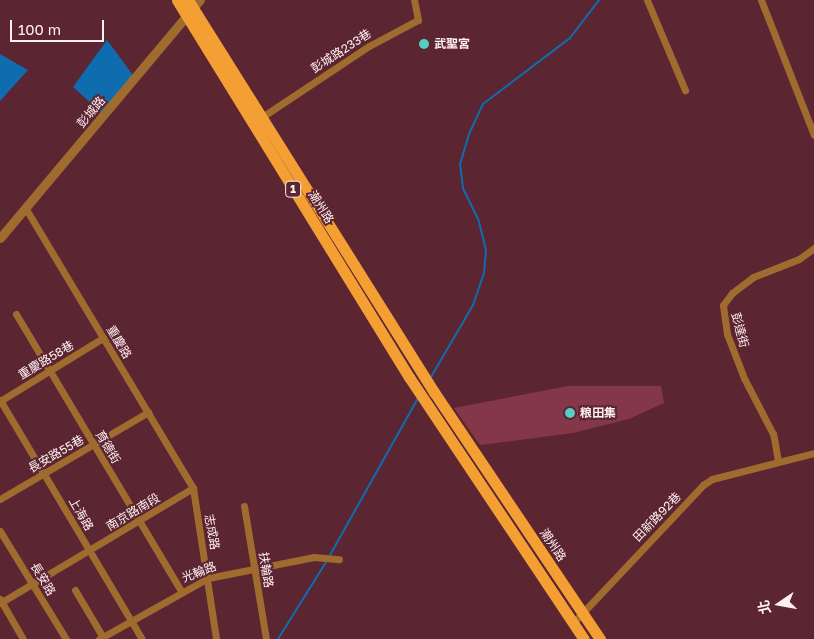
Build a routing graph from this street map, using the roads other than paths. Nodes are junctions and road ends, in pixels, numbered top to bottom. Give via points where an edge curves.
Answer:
1 (177, 0) edge
2 (414, 0) edge
3 (647, 0) edge
4 (761, 0) edge
5 (192, 6) edge
6 (684, 90) dead end
7 (262, 117) junction
8 (814, 135) edge
9 (26, 209) junction
10 (0, 238) edge
11 (814, 248) edge
12 (16, 314) dead end
13 (103, 338) junction
14 (50, 372) junction
15 (0, 401) edge
16 (148, 412) junction
17 (94, 445) junction
18 (814, 453) edge
19 (778, 461) junction
20 (44, 473) junction
21 (193, 488) junction
22 (0, 499) edge
23 (244, 506) dead end
24 (140, 522) junction
25 (0, 531) edge
26 (90, 551) junction
27 (336, 559) dead end
28 (254, 566) junction
29 (208, 578) junction
30 (32, 583) junction
31 (75, 590) dead end
32 (181, 591) junction
33 (1, 601) edge
34 (582, 613) junction
35 (131, 621) junction
36 (573, 623) junction
37 (102, 638) edge
38 (23, 639) edge
39 (66, 639) edge
40 (142, 639) edge
41 (216, 639) edge
42 (266, 639) edge
43 (584, 639) edge
44 (600, 639) edge

1 - 5 main road, 潮州路 / 1
2 - 7 street, 彭城路233巷 via 418,20 369,46
3 - 6 street
4 - 8 street
5 - 7 main road, 潮州路 / 1
5 - 9 street, 彭城路
5 - 36 main road, 潮州路 / 1 via 409,377
7 - 34 main road, 潮州路 / 1 via 434,392
9 - 10 street, 彭城路
9 - 13 street, 重慶路
11 - 19 street, 彭達街 via 799,259 753,277 732,293 723,305 727,334 744,378 773,434
12 - 14 street, 育德街
13 - 14 street, 重慶路58巷
13 - 16 street, 重慶路
14 - 15 street, 重慶路58巷
14 - 17 street, 育德街
15 - 20 street, 上海路
16 - 17 street, 長安路55巷
16 - 21 street, 重慶路
17 - 20 street, 長安路55巷
17 - 24 street, 育德街
18 - 19 street, 田新路92巷
19 - 34 street, 田新路92巷 via 712,479 703,485
20 - 22 street, 長安路55巷
20 - 26 street, 上海路
21 - 24 street, 南京路南段
21 - 29 street, 志成路
23 - 28 street, 扶輪路
24 - 26 street, 南京路南段
24 - 32 street, 育德街
25 - 30 street, 長安路
26 - 30 street, 南京路南段
26 - 35 street, 上海路
27 - 28 street, 光輪路 via 318,557
28 - 29 street, 光輪路
28 - 42 street, 扶輪路
29 - 32 street, 光輪路
29 - 41 street, 志成路
30 - 33 street, 南京路南段
30 - 39 street, 長安路
31 - 37 street
32 - 35 street, 光輪路
33 - 38 street
34 - 36 street, 田新路92巷
34 - 44 main road, 潮州路 / 1
35 - 37 street, 光輪路
35 - 40 street, 上海路
36 - 43 main road, 1

